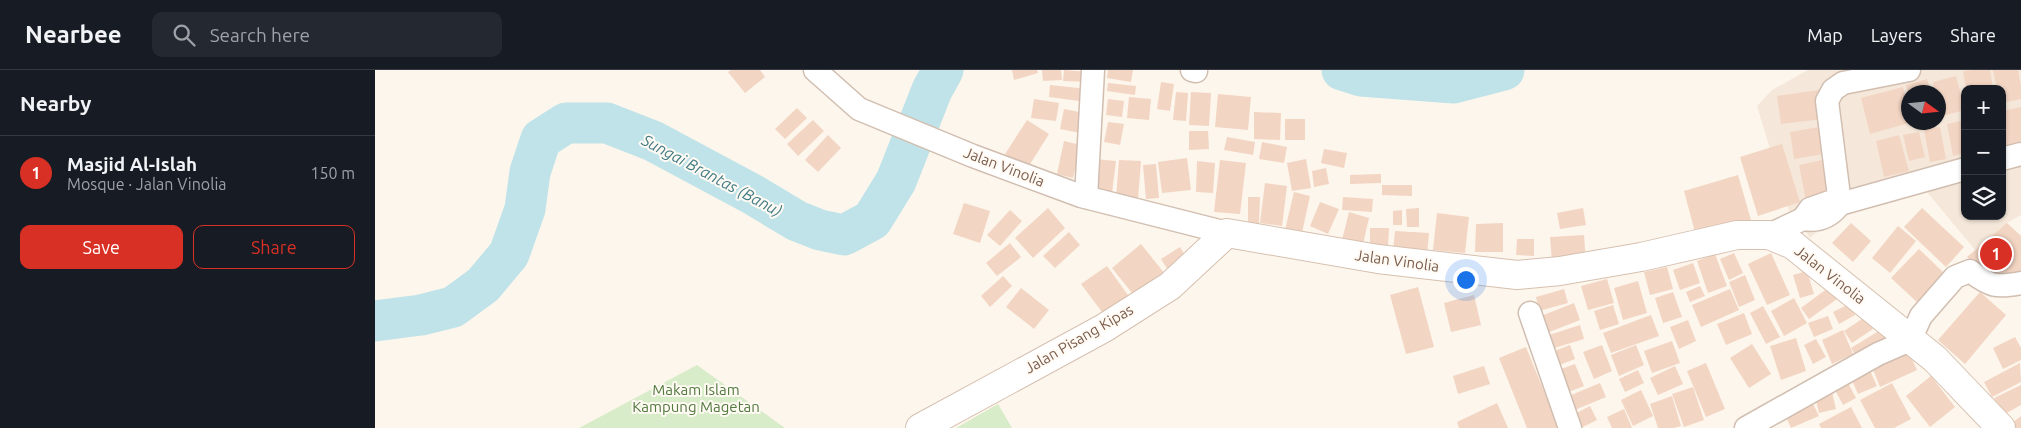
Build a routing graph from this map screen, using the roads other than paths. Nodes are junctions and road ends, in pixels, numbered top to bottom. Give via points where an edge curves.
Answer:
1 (815, 70) edge
2 (1093, 70) edge
3 (1909, 70) edge
4 (2021, 154) edge
5 (2006, 158) edge
6 (1961, 170) edge
7 (1086, 198) junction
8 (1840, 204) junction
9 (1227, 234) junction
10 (1769, 235) junction
11 (2021, 283) edge
12 (1530, 313) dead end
13 (1911, 340) junction
14 (920, 428) edge
15 (1570, 428) edge
16 (1746, 428) edge
17 (2001, 428) edge

1 - 7 street, Jalan Vinolia via 859,109 873,116
2 - 7 street
3 - 8 street via 1843,84 1833,90 1827,101
4 - 5 street
6 - 8 street
7 - 9 street, Jalan Vinolia
8 - 10 street via 1831,202 1810,208 1803,219
9 - 10 street, Jalan Vinolia via 1378,259 1517,275 1641,257 1737,234
9 - 14 street, Jalan Pisang Kipas via 1170,286 1104,328
10 - 13 street, Jalan Vinolia via 1793,245
11 - 13 street via 2002,287 1987,284 1970,271 1955,277 1921,316
12 - 15 street
13 - 16 street via 1878,354
13 - 17 street, Jalan Vinolia via 1935,359

